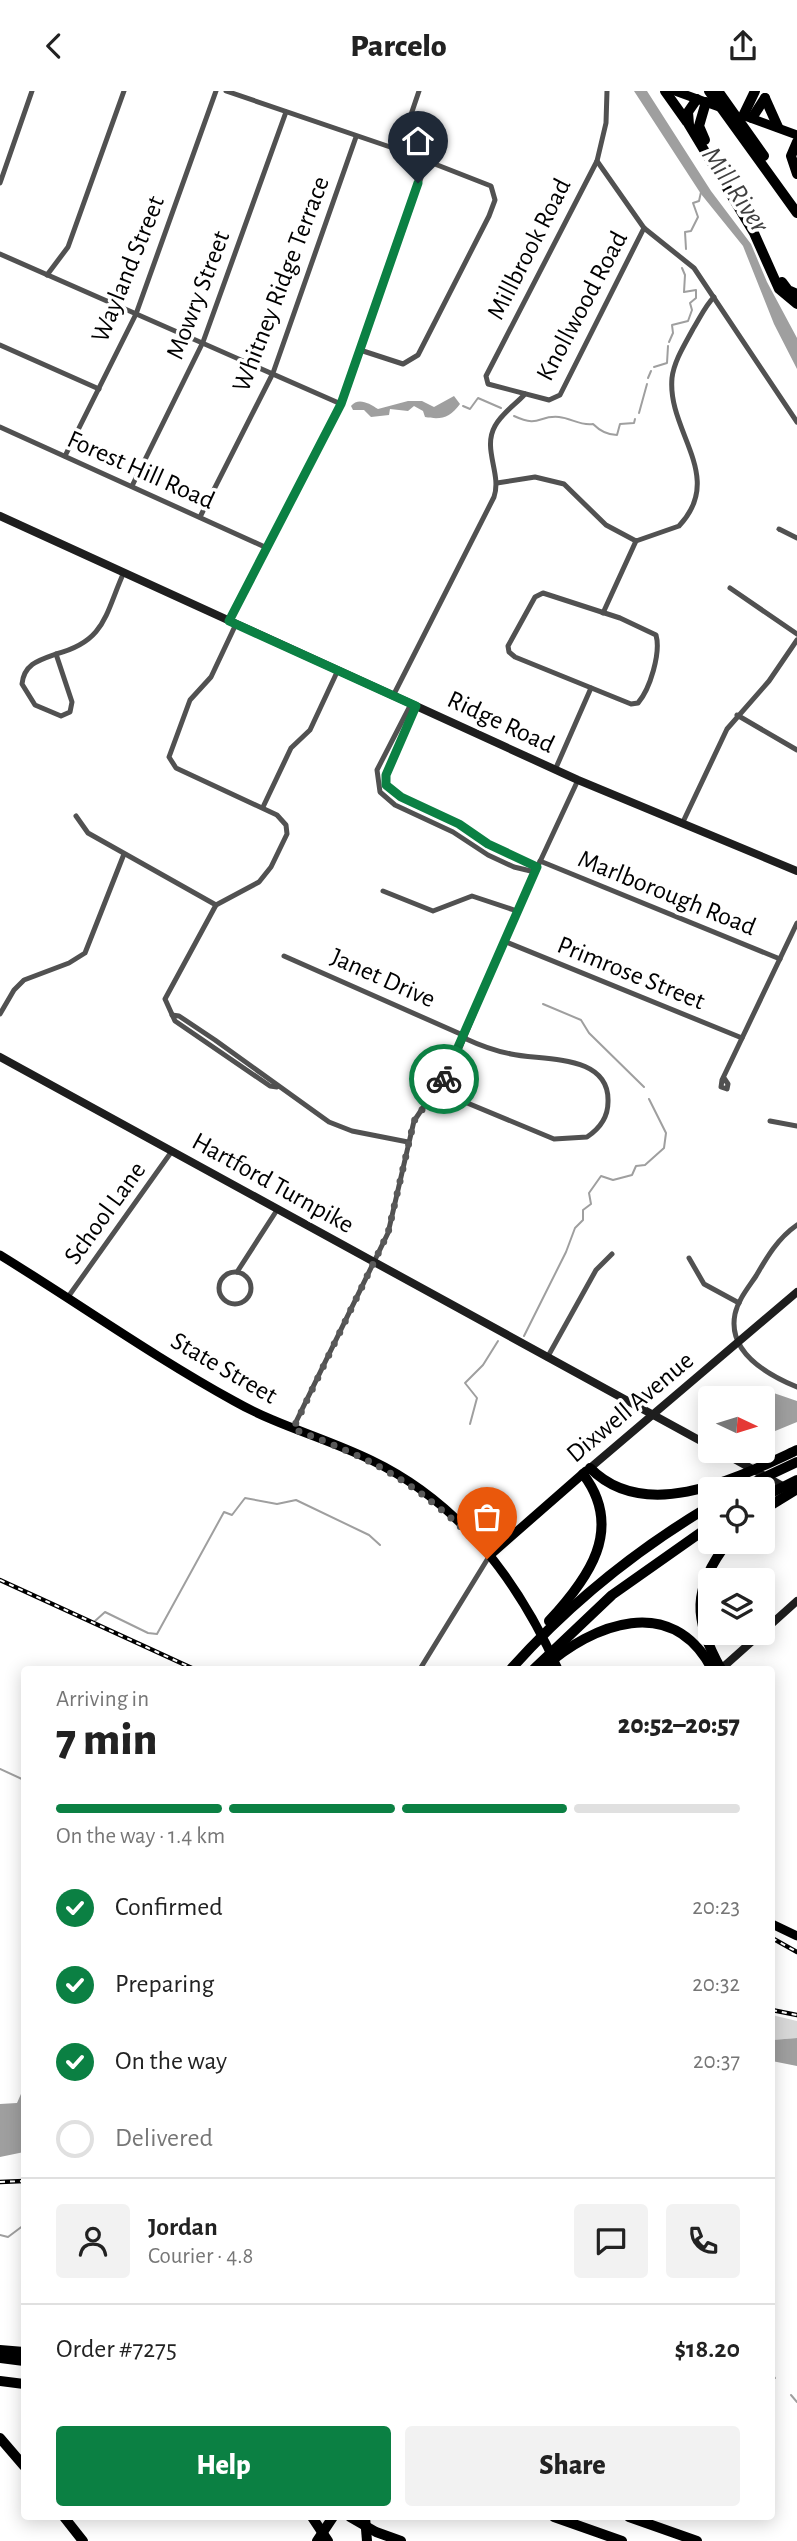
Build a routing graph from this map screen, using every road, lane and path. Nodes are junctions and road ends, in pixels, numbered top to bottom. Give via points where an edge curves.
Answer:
1 (32, 91) edge
2 (124, 91) edge
3 (216, 91) edge
4 (226, 91) edge
5 (419, 91) edge
6 (607, 91) edge
7 (665, 91) edge
8 (675, 91) edge
9 (755, 91) edge
10 (766, 94) edge
11 (710, 95) edge
12 (286, 112) junction
13 (743, 121) junction
14 (689, 125) junction
15 (778, 127) junction
16 (797, 135) edge
17 (356, 137) junction
18 (797, 142) edge
19 (399, 150) junction
20 (597, 160) junction
21 (427, 162) junction
22 (797, 174) edge
23 (0, 183) edge
24 (797, 202) edge
25 (797, 213) edge
26 (645, 228) junction
27 (0, 254) edge
28 (47, 275) junction
29 (797, 294) edge
30 (714, 297) junction
31 (797, 304) edge
32 (136, 314) junction
33 (203, 342) junction
34 (0, 345) edge
35 (360, 349) junction
36 (273, 373) junction
37 (99, 389) junction
38 (510, 391) junction
39 (525, 394) junction
40 (341, 404) junction
41 (510, 407) junction
42 (797, 422) edge
43 (0, 427) edge
44 (65, 456) junction
45 (497, 483) junction
46 (132, 486) junction
47 (0, 516) edge
48 (200, 517) junction
49 (779, 529) dead end
50 (797, 538) edge
51 (636, 541) junction
52 (267, 548) junction
53 (124, 572) junction
54 (730, 588) dead end
55 (603, 613) junction
56 (233, 622) junction
57 (797, 634) edge
58 (797, 641) edge
59 (56, 654) junction
60 (338, 670) junction
61 (591, 688) junction
62 (393, 696) junction
63 (414, 705) junction
64 (737, 715) junction
65 (797, 750) edge
66 (555, 770) junction
67 (578, 781) junction
68 (385, 783) junction
69 (377, 784) junction
70 (263, 807) junction
71 (76, 816) dead end
72 (682, 824) junction
73 (124, 855) junction
74 (538, 867) junction
75 (797, 871) edge
76 (383, 891) dead end
77 (216, 905) junction
78 (517, 911) junction
79 (797, 923) edge
80 (506, 942) junction
81 (284, 956) dead end
82 (780, 959) junction
83 (0, 1014) edge
84 (465, 1037) junction
85 (742, 1038) junction
86 (0, 1057) edge
87 (724, 1078) dead end
88 (436, 1090) junction
89 (770, 1121) dead end
90 (797, 1126) edge
91 (408, 1142) junction
92 (172, 1151) junction
93 (277, 1210) junction
94 (797, 1225) edge
95 (612, 1254) dead end
96 (0, 1255) edge
97 (689, 1258) dead end
98 (374, 1263) junction
99 (237, 1272) junction
100 (797, 1292) edge
101 (68, 1297) junction
102 (739, 1303) junction
103 (738, 1343) junction
104 (547, 1357) junction
105 (797, 1387) edge
106 (653, 1415) junction
107 (293, 1429) junction
108 (698, 1439) edge
109 (797, 1450) edge
110 (797, 1462) edge
111 (746, 1463) edge
112 (587, 1471) junction
113 (765, 1477) edge
114 (796, 1486) edge
115 (775, 1492) edge
116 (775, 1502) edge
117 (698, 1514) edge
118 (698, 1534) edge
119 (721, 1554) edge
120 (490, 1555) junction
121 (797, 1601) edge
122 (546, 1627) junction
123 (560, 1649) junction
124 (422, 1666) edge
125 (513, 1666) edge
126 (541, 1666) edge
127 (557, 1666) edge
128 (710, 1666) edge
129 (720, 1666) edge
130 (725, 1666) edge
131 (775, 1925) edge
132 (797, 1936) edge
133 (0, 2350) edge
134 (21, 2352) edge
135 (0, 2358) edge
136 (21, 2361) edge
137 (0, 2381) edge
138 (21, 2384) edge
139 (0, 2438) edge
140 (21, 2462) edge
141 (66, 2520) edge
142 (314, 2520) edge
143 (331, 2520) edge
144 (355, 2520) edge
145 (365, 2520) edge
146 (562, 2520) edge
147 (638, 2520) edge
148 (83, 2541) edge
149 (317, 2541) edge
150 (328, 2541) edge
151 (367, 2541) edge
152 (401, 2541) edge
153 (622, 2541) edge
154 (697, 2541) edge

1 - 23 street
2 - 28 street via 68,247
3 - 32 street, Wayland Street
4 - 12 street
5 - 19 street
6 - 20 street, Millbrook Road via 606,123
7 - 14 highway
8 - 11 main road
9 - 13 highway
10 - 13 highway
10 - 15 highway
11 - 13 highway
11 - 13 main road
11 - 14 highway via 688,112
11 - 29 highway via 699,121 702,135 763,237 782,282
12 - 17 street
12 - 33 street, Mowry Street
13 - 15 main road
13 - 24 highway
13 - 25 highway
14 - 31 highway via 754,233 779,289
15 - 16 main road
17 - 19 street
17 - 36 street, Whitney Ridge Terrace
18 - 22 highway via 792,161
19 - 21 street
20 - 26 street
20 - 38 street, Millbrook Road via 486,376 488,384
21 - 35 street
21 - 35 street via 481,180 491,186 495,199 418,355 403,363
26 - 30 street via 694,268
26 - 39 street, Knollwood Road via 559,395 549,400
27 - 28 street
28 - 32 street
30 - 42 street
30 - 51 street via 683,346 672,378 696,466 695,501 679,526
32 - 33 street
32 - 37 street, Wayland Street
33 - 36 street
33 - 46 street, Mowry Street
34 - 37 street
35 - 40 street
36 - 40 street
36 - 48 street, Whitney Ridge Terrace
37 - 44 street, Wayland Street
38 - 39 street, Knollwood Road
38 - 41 street
39 - 41 street
40 - 52 street
41 - 45 street via 490,438
43 - 44 street, Forest Hill Road
44 - 46 street, Forest Hill Road
45 - 51 street via 535,477 564,484 606,525
45 - 62 street
46 - 48 street, Forest Hill Road
47 - 53 main road, Ridge Road
48 - 52 street, Forest Hill Road
49 - 50 street
51 - 55 street
52 - 56 street
53 - 56 main road, Ridge Road
53 - 59 street via 96,633 80,647
54 - 57 street
55 - 61 street via 651,631 658,643 644,697 638,703
55 - 61 street via 542,593 535,597 508,646 515,657
56 - 60 main road, Ridge Road
56 - 70 street via 211,677 190,700 169,757 176,768
58 - 64 street
59 - 59 street via 73,706 61,716 35,705 22,684 31,664
60 - 62 main road, Ridge Road
60 - 70 street via 310,730 291,748
61 - 66 street
62 - 63 main road, Ridge Road
63 - 66 main road, Ridge Road
63 - 68 street
63 - 69 street via 377,770
64 - 65 street
64 - 72 street
66 - 67 main road, Ridge Road
67 - 72 main road, Ridge Road
67 - 74 street
68 - 69 street
68 - 74 street, Marlborough Road via 401,797
69 - 74 street, Marlborough Road via 384,797 396,805 507,864
70 - 77 street via 282,819 287,838 260,882
71 - 73 street via 88,833
72 - 75 main road, Ridge Road
73 - 77 street
73 - 83 street via 85,953 24,980
74 - 78 street
74 - 82 street, Marlborough Road
76 - 78 street via 433,911 472,896
77 - 91 street via 167,992 166,1005 172,1016 179,1016 340,1127
78 - 80 street
79 - 82 street
80 - 84 street
80 - 85 street, Primrose Street
81 - 84 street, Janet Drive
82 - 85 street
84 - 88 street
84 - 88 street, Janet Drive via 510,1054 585,1066 599,1076 606,1090 605,1118 587,1137 554,1139
85 - 87 street
86 - 92 main road, Hartford Turnpike
88 - 91 street via 418,1112
89 - 90 street
91 - 98 street via 395,1212
92 - 93 main road, Hartford Turnpike
92 - 101 street, School Lane
93 - 98 main road, Hartford Turnpike
93 - 99 street
94 - 102 street via 771,1250
95 - 104 street via 597,1270
96 - 101 main road, State Street
97 - 102 street via 704,1284
98 - 104 main road, Hartford Turnpike
98 - 107 street
99 - 99 street via 226,1275 219,1287 225,1301 234,1304 244,1301 250,1292 249,1282
100 - 103 main road, Dixwell Avenue
101 - 107 main road, State Street via 204,1385
102 - 103 street via 734,1326
103 - 105 street via 762,1369
103 - 106 main road, Dixwell Avenue
104 - 106 main road, Hartford Turnpike
106 - 108 main road, Hartford Turnpike
106 - 112 main road, Dixwell Avenue
107 - 120 main road, State Street via 394,1472 438,1504
109 - 112 highway via 743,1475 701,1488 656,1494 614,1485
110 - 113 highway
111 - 114 main road
112 - 120 main road, Dixwell Avenue
112 - 122 highway via 599,1508 597,1553 584,1580
114 - 115 highway
114 - 116 highway
117 - 122 highway via 629,1560
118 - 123 highway via 625,1585
119 - 129 highway via 707,1574 699,1603 704,1636
120 - 122 main road, State Street
120 - 124 street
121 - 130 main road
122 - 125 highway
122 - 127 main road, State Street
123 - 126 highway
123 - 128 highway via 627,1623 651,1623 685,1635
131 - 132 main road
133 - 134 highway
135 - 136 highway
137 - 138 highway
139 - 140 highway
141 - 148 highway
142 - 150 highway
143 - 149 highway
144 - 152 highway
145 - 151 highway
146 - 153 highway
147 - 154 highway

